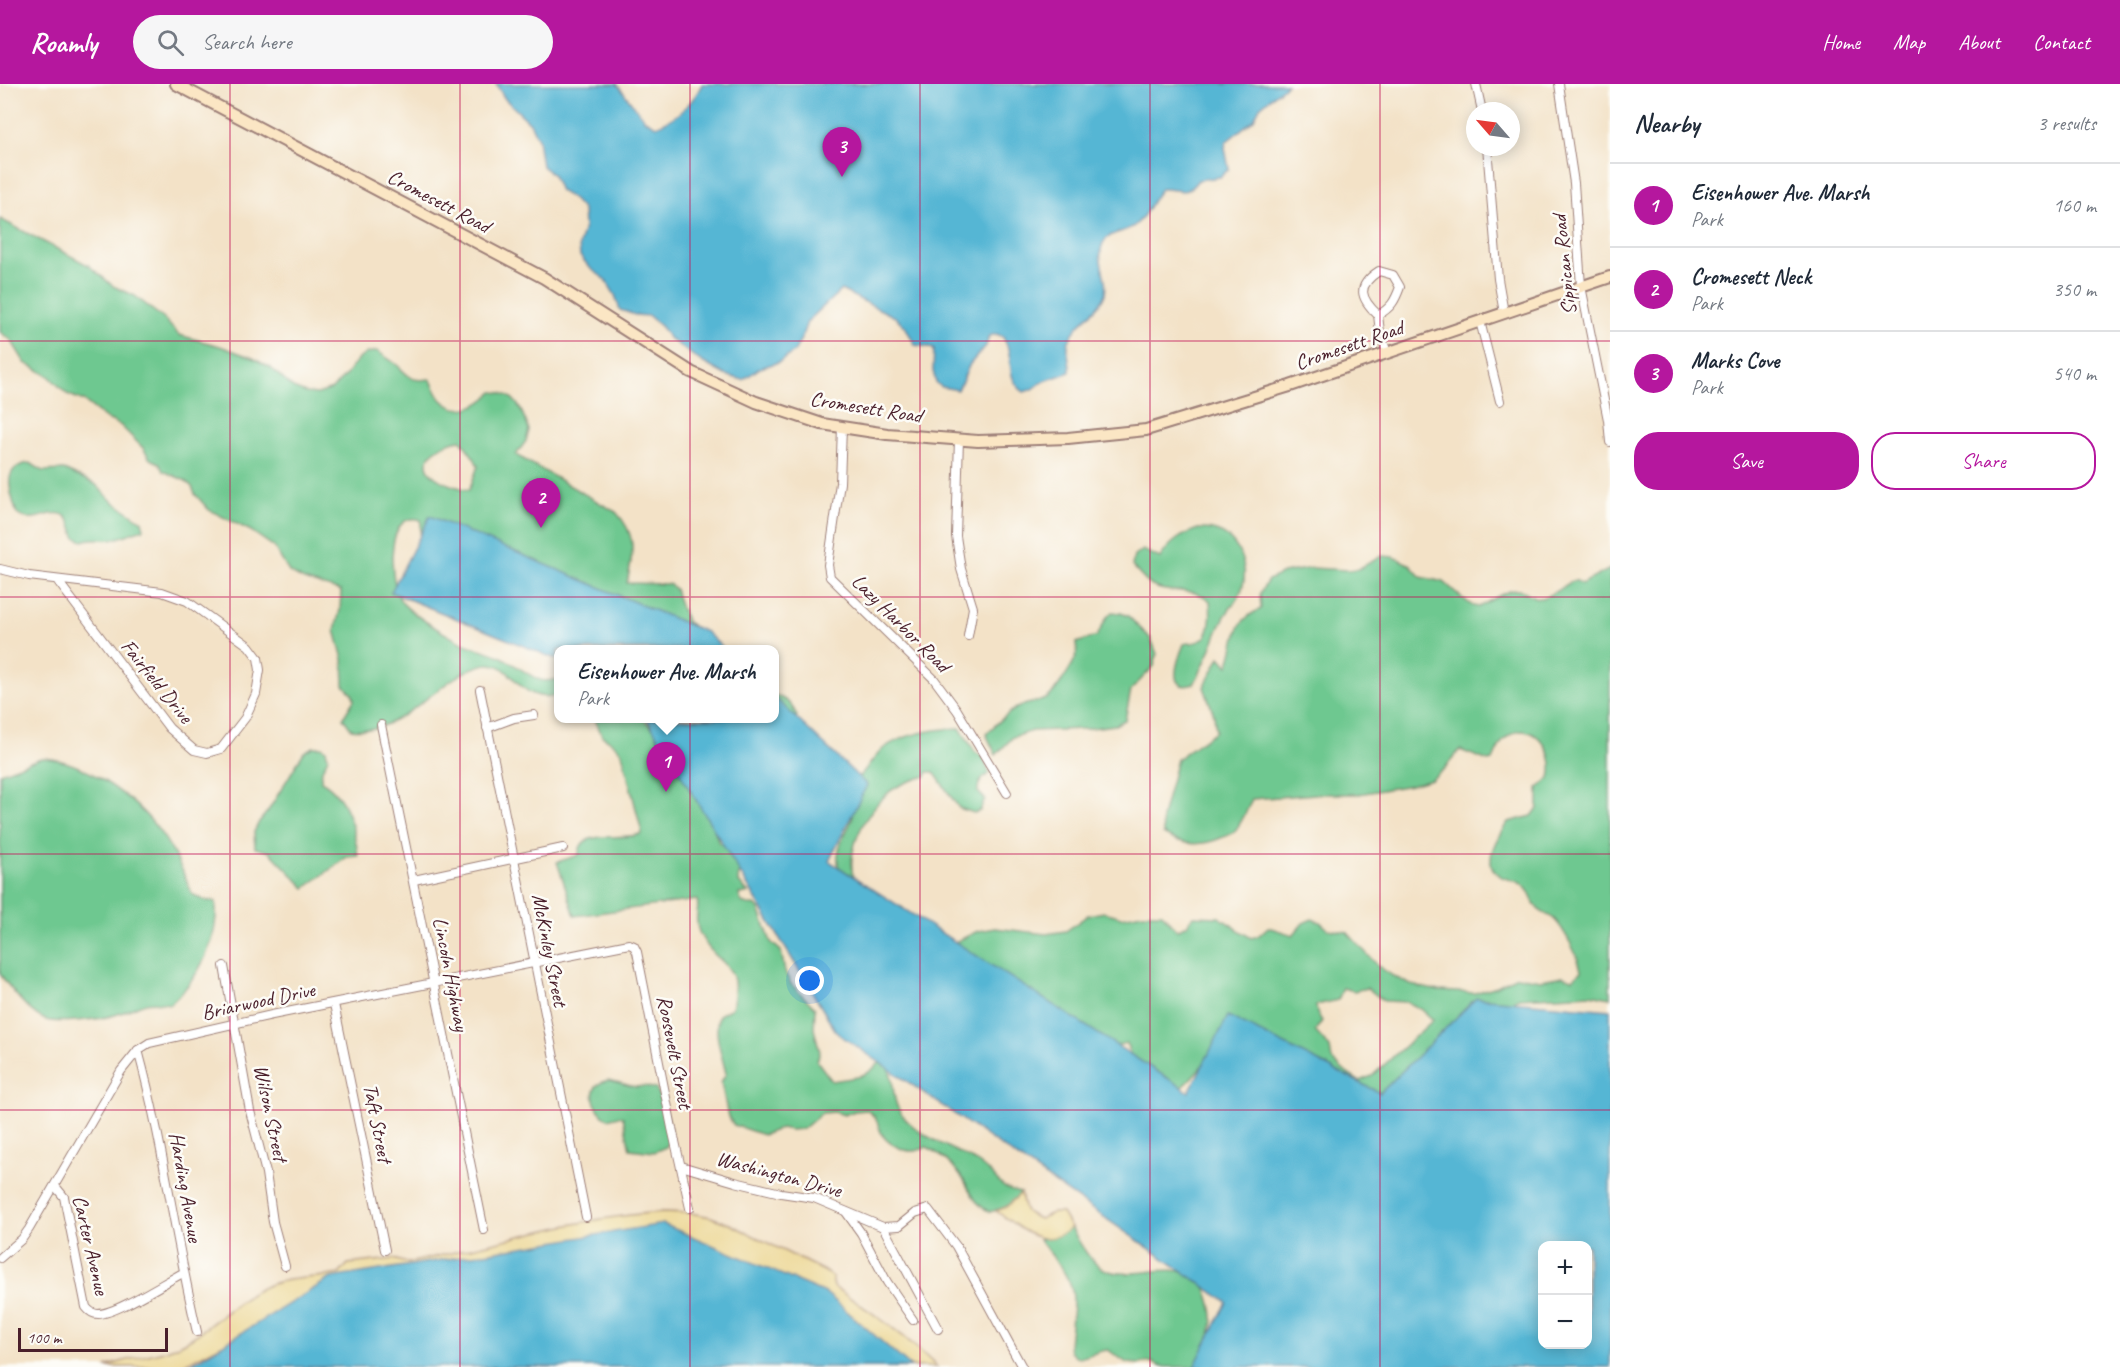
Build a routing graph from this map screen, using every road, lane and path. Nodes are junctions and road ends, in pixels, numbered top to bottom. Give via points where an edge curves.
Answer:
1 (176, 84) edge
2 (1476, 84) edge
3 (1559, 84) edge
4 (1480, 102) edge
5 (1488, 156) edge
6 (1610, 277) edge
7 (1581, 286) junction
8 (1504, 313) junction
9 (1378, 315) junction
10 (1480, 321) junction
11 (1386, 353) junction
12 (1500, 401) dead end
13 (842, 427) junction
14 (959, 439) junction
15 (1610, 442) edge
16 (0, 569) edge
17 (57, 580) junction
18 (968, 636) dead end
19 (480, 690) dead end
20 (534, 715) dead end
21 (381, 725) dead end
22 (487, 728) junction
23 (1007, 793) dead end
24 (563, 849) dead end
25 (514, 859) junction
26 (414, 880) junction
27 (634, 946) joint
28 (534, 962) junction
29 (224, 966) dead end
30 (435, 982) junction
31 (334, 1004) junction
32 (234, 1024) junction
33 (138, 1050) junction
34 (681, 1166) junction
35 (55, 1186) junction
36 (690, 1208) dead end
37 (845, 1210) junction
38 (586, 1217) dead end
39 (883, 1227) junction
40 (484, 1230) dead end
41 (385, 1250) dead end
42 (0, 1258) edge
43 (285, 1266) dead end
44 (183, 1273) junction
45 (913, 1320) dead end
46 (938, 1329) dead end
47 (197, 1332) dead end
48 (1022, 1367) edge

1 - 13 street, Cromesett Road via 544,278 691,372 756,402
2 - 4 street
3 - 7 street, Sippican Road via 1574,183
5 - 8 street
6 - 7 street, Cromesett Road
7 - 8 street, Cromesett Road
7 - 15 street, Sippican Road
8 - 10 street, Cromesett Road
9 - 9 street via 1389,309 1400,287 1393,275 1379,271 1367,279 1363,290 1365,303
9 - 11 street
10 - 11 street, Cromesett Road
10 - 12 street
11 - 14 street, Cromesett Road via 1146,430 1068,438
13 - 14 street, Cromesett Road
13 - 23 street, Lazy Harbor Road via 830,577 934,679
14 - 18 street via 956,536 973,608
16 - 17 street, Fairfield Drive
17 - 17 street, Fairfield Drive via 169,728 194,750 207,753 221,749 245,718 256,693 260,670 258,658 249,646 186,601 162,592
19 - 22 street, McKinley Street
20 - 22 street
21 - 26 street, Lincoln Highway
22 - 25 street, McKinley Street
24 - 25 street
25 - 26 street
25 - 28 street, McKinley Street
26 - 30 street, Lincoln Highway
27 - 28 street, Briarwood Drive
27 - 34 street, Roosevelt Street
28 - 30 street, Briarwood Drive
28 - 38 street, McKinley Street
29 - 32 street, Wilson Street
30 - 31 street, Briarwood Drive
30 - 40 street, Lincoln Highway
31 - 32 street, Briarwood Drive
31 - 41 street, Taft Street
32 - 33 street, Briarwood Drive via 148,1043
32 - 43 street, Wilson Street
33 - 35 street via 121,1071
33 - 44 street, Harding Avenue via 157,1125
34 - 36 street, Roosevelt Street
34 - 37 street, Washington Drive via 814,1198
35 - 42 street via 22,1239
35 - 44 street, Carter Avenue via 64,1197 86,1307 91,1312 105,1313
37 - 39 street, Washington Drive
37 - 45 street
39 - 46 street
39 - 48 street via 899,1226 915,1213 928,1209 956,1246
44 - 47 street, Harding Avenue

